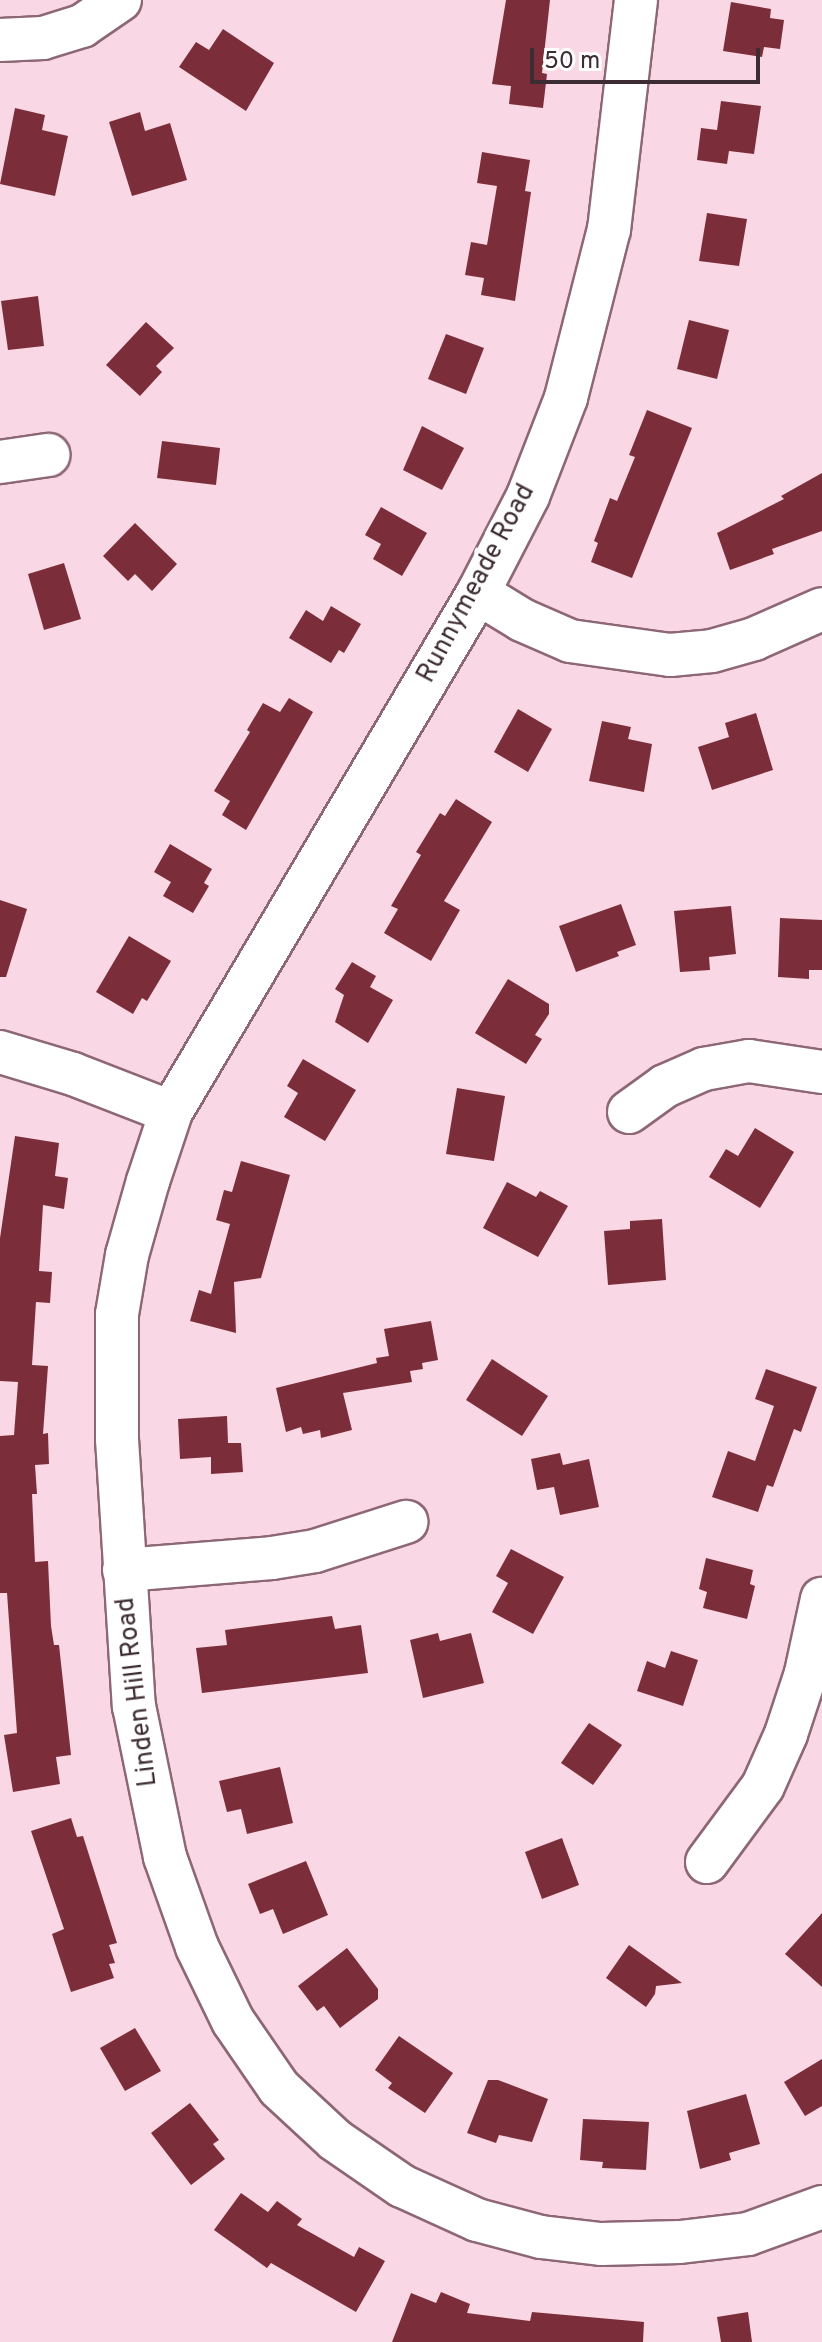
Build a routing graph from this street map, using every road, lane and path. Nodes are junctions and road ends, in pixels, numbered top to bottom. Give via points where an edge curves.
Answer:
1 (120, 0) edge
2 (636, 0) edge
3 (0, 40) edge
4 (48, 455) dead end
5 (0, 462) edge
6 (478, 593) junction
7 (822, 609) edge
8 (0, 1052) edge
9 (822, 1072) edge
10 (171, 1112) junction
11 (629, 1112) dead end
12 (406, 1522) dead end
13 (124, 1570) junction
14 (822, 1599) edge
15 (707, 1862) dead end
16 (822, 2207) edge

1 - 3 street via 82,26 43,38
2 - 6 street, Runnymeade Road via 609,229 596,286 566,398 528,496
4 - 5 street
6 - 7 street via 570,641 670,655 754,639
6 - 10 street, Runnymeade Road
8 - 10 street
9 - 11 street via 749,1061 704,1069 665,1086
10 - 13 street, Linden Hill Road via 127,1255 117,1314
12 - 13 street via 301,1554
13 - 16 street, Linden Hill Road via 134,1706 148,1784 165,1857 197,1947 233,2021 279,2088 335,2140 402,2186 477,2220 541,2237 601,2244 680,2242 748,2234
14 - 15 street via 786,1734 763,1786

